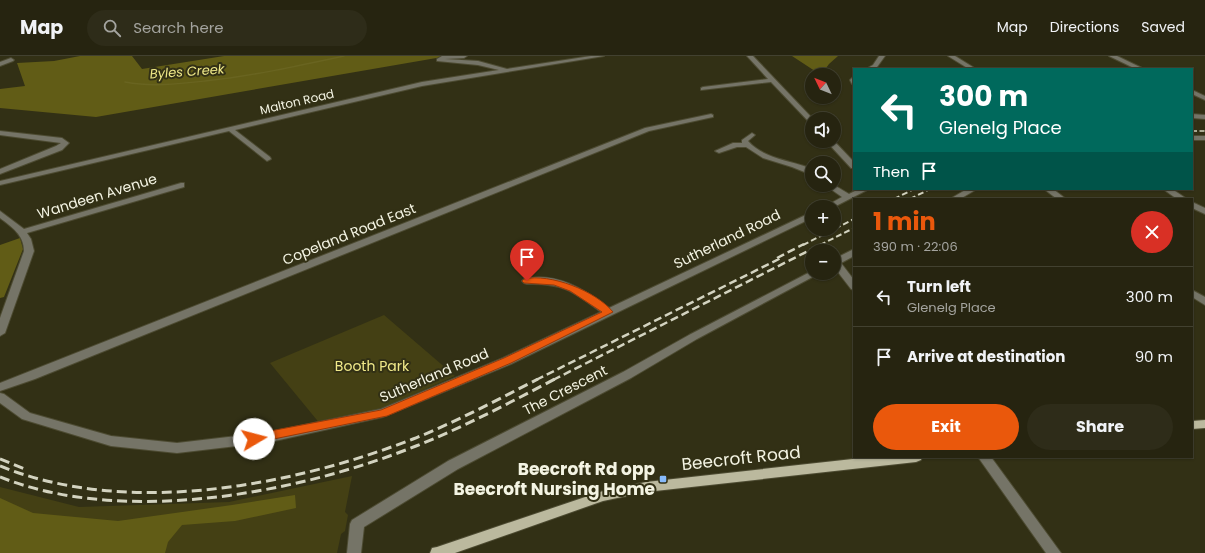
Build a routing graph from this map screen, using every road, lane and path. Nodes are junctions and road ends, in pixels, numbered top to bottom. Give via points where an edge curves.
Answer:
1 (464, 56) edge
2 (601, 56) edge
3 (750, 56) edge
4 (882, 56) edge
5 (951, 56) edge
6 (1112, 56) edge
7 (11, 60) dead end
8 (0, 64) edge
9 (871, 68) edge
10 (971, 68) edge
11 (1139, 68) edge
12 (507, 71) junction
13 (772, 80) junction
14 (702, 89) dead end
15 (1193, 92) edge
16 (1205, 98) edge
17 (805, 115) edge
18 (711, 116) dead end
19 (1193, 116) edge
20 (1205, 117) edge
21 (230, 129) junction
22 (0, 133) edge
23 (752, 135) dead end
24 (1193, 138) edge
25 (1205, 138) edge
26 (1205, 144) edge
27 (747, 145) junction
28 (837, 148) edge
29 (719, 151) dead end
30 (267, 159) dead end
31 (853, 165) edge
32 (805, 169) edge
33 (0, 172) edge
34 (0, 183) edge
35 (181, 185) dead end
36 (863, 190) edge
37 (971, 190) edge
38 (1049, 190) edge
39 (1169, 190) edge
40 (840, 192) edge
41 (848, 198) junction
42 (956, 198) edge
43 (1061, 198) edge
44 (1182, 198) edge
45 (841, 201) edge
46 (1193, 205) edge
47 (1205, 212) edge
48 (0, 214) edge
49 (805, 218) edge
50 (22, 232) junction
51 (853, 253) edge
52 (841, 259) edge
53 (841, 271) edge
54 (805, 278) edge
55 (527, 281) dead end
56 (853, 286) edge
57 (1193, 293) edge
58 (1205, 302) edge
59 (608, 312) junction
60 (0, 333) edge
61 (0, 387) edge
62 (0, 397) edge
63 (1205, 424) edge
64 (1193, 425) edge
65 (907, 458) edge
66 (985, 458) edge
67 (354, 553) edge
68 (437, 553) edge
69 (1054, 553) edge

1 - 12 street via 444,57 439,60 478,63
2 - 12 street, Malton Road
3 - 13 street
4 - 9 street
5 - 10 street
6 - 11 street
7 - 8 street
12 - 21 street, Malton Road via 422,84
13 - 14 street
13 - 17 street
15 - 16 street
18 - 61 street, Copeland Road East via 647,129
19 - 20 street
21 - 30 street
21 - 34 street, Malton Road
22 - 33 street via 62,140 64,143 59,148
23 - 27 street via 744,140
24 - 25 street
24 - 26 street
27 - 29 street via 736,145
27 - 32 street via 755,152
28 - 31 street
35 - 50 street, Wandeen Avenue
36 - 41 street
37 - 42 street
38 - 43 street
39 - 44 street
40 - 41 street
41 - 45 street
46 - 47 street
48 - 50 street
49 - 59 street, Sutherland Road
50 - 60 street via 30,244 29,251
51 - 52 street
53 - 56 street
54 - 67 street, The Crescent via 627,375 452,465 357,524
55 - 59 street via 556,282 573,289
57 - 58 street
59 - 62 street, Sutherland Road via 384,414 270,437 177,448 110,441 26,416
63 - 64 main road
65 - 68 main road, Beecroft Road via 646,487 603,496
66 - 69 street

